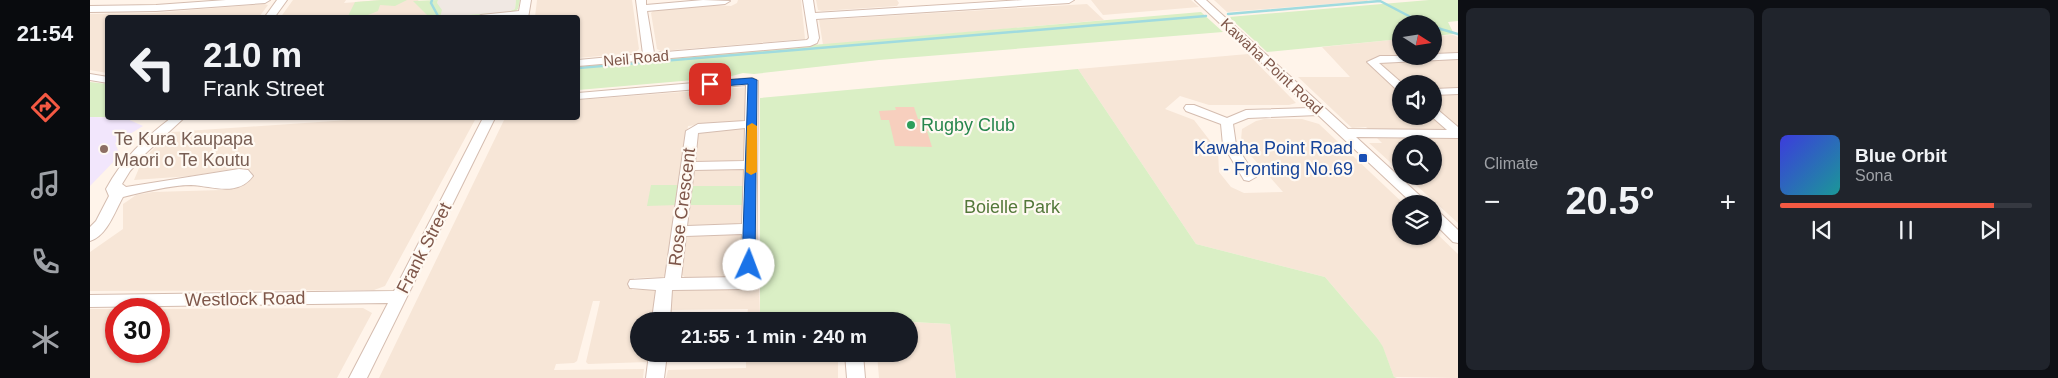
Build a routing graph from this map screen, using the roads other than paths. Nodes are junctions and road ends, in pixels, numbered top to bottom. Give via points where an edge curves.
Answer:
1 (265, 0) edge
2 (282, 0) edge
3 (526, 0) edge
4 (808, 0) edge
5 (907, 0) edge
6 (1069, 0) edge
7 (1200, 0) edge
8 (726, 1) edge
9 (1011, 2) edge
10 (642, 4) edge
11 (90, 9) edge
12 (913, 9) junction
13 (271, 15) edge
14 (523, 15) edge
15 (810, 16) junction
16 (1458, 56) edge
17 (649, 57) junction
18 (580, 62) edge
19 (90, 77) edge
20 (105, 80) edge
21 (1392, 80) edge
22 (1458, 91) edge
23 (1442, 92) edge
24 (580, 96) edge
25 (1190, 108) dead end
26 (1321, 111) junction
27 (176, 120) edge
28 (489, 120) edge
29 (1442, 120) edge
30 (1227, 122) junction
31 (752, 124) junction
32 (1458, 134) edge
33 (1347, 135) junction
34 (751, 165) junction
35 (686, 166) junction
36 (1249, 177) dead end
37 (196, 182) dead end
38 (115, 194) junction
39 (1412, 195) edge
40 (1442, 223) edge
41 (750, 229) junction
42 (679, 231) junction
43 (90, 236) edge
44 (1458, 238) edge
45 (636, 284) dead end
46 (668, 284) junction
47 (399, 297) junction
48 (90, 301) edge
49 (661, 312) edge
50 (657, 362) edge
51 (855, 362) edge
52 (358, 378) edge
53 (655, 378) edge
54 (856, 378) edge

1 - 11 street via 164,8
2 - 13 street
3 - 14 street
4 - 15 street
5 - 12 street
6 - 9 street
7 - 26 street, Kawaha Point Road
8 - 10 street
9 - 12 street
10 - 17 street
12 - 15 street
15 - 17 street, Neil Road via 813,41 806,44
16 - 21 street via 1372,62
17 - 18 street, Neil Road
19 - 20 street
22 - 23 street
24 - 31 street via 752,80
25 - 30 street
26 - 30 street via 1246,114
26 - 33 street, Kawaha Point Road
27 - 38 street via 138,153 125,171
28 - 47 street, Frank Street
29 - 32 street
30 - 36 street via 1225,132 1229,146
31 - 34 street
31 - 35 street, Rose Crescent via 694,129
32 - 33 street
33 - 39 street, Kawaha Point Road
34 - 35 street
34 - 41 street
35 - 42 street, Rose Crescent
37 - 38 street via 161,184
38 - 43 street via 102,222
40 - 44 street
41 - 42 street
41 - 46 street via 748,283
42 - 46 street, Rose Crescent
45 - 46 street
46 - 49 street, Rose Crescent
47 - 48 street, Westlock Road
47 - 52 street, Frank Street
50 - 53 street
51 - 54 street

